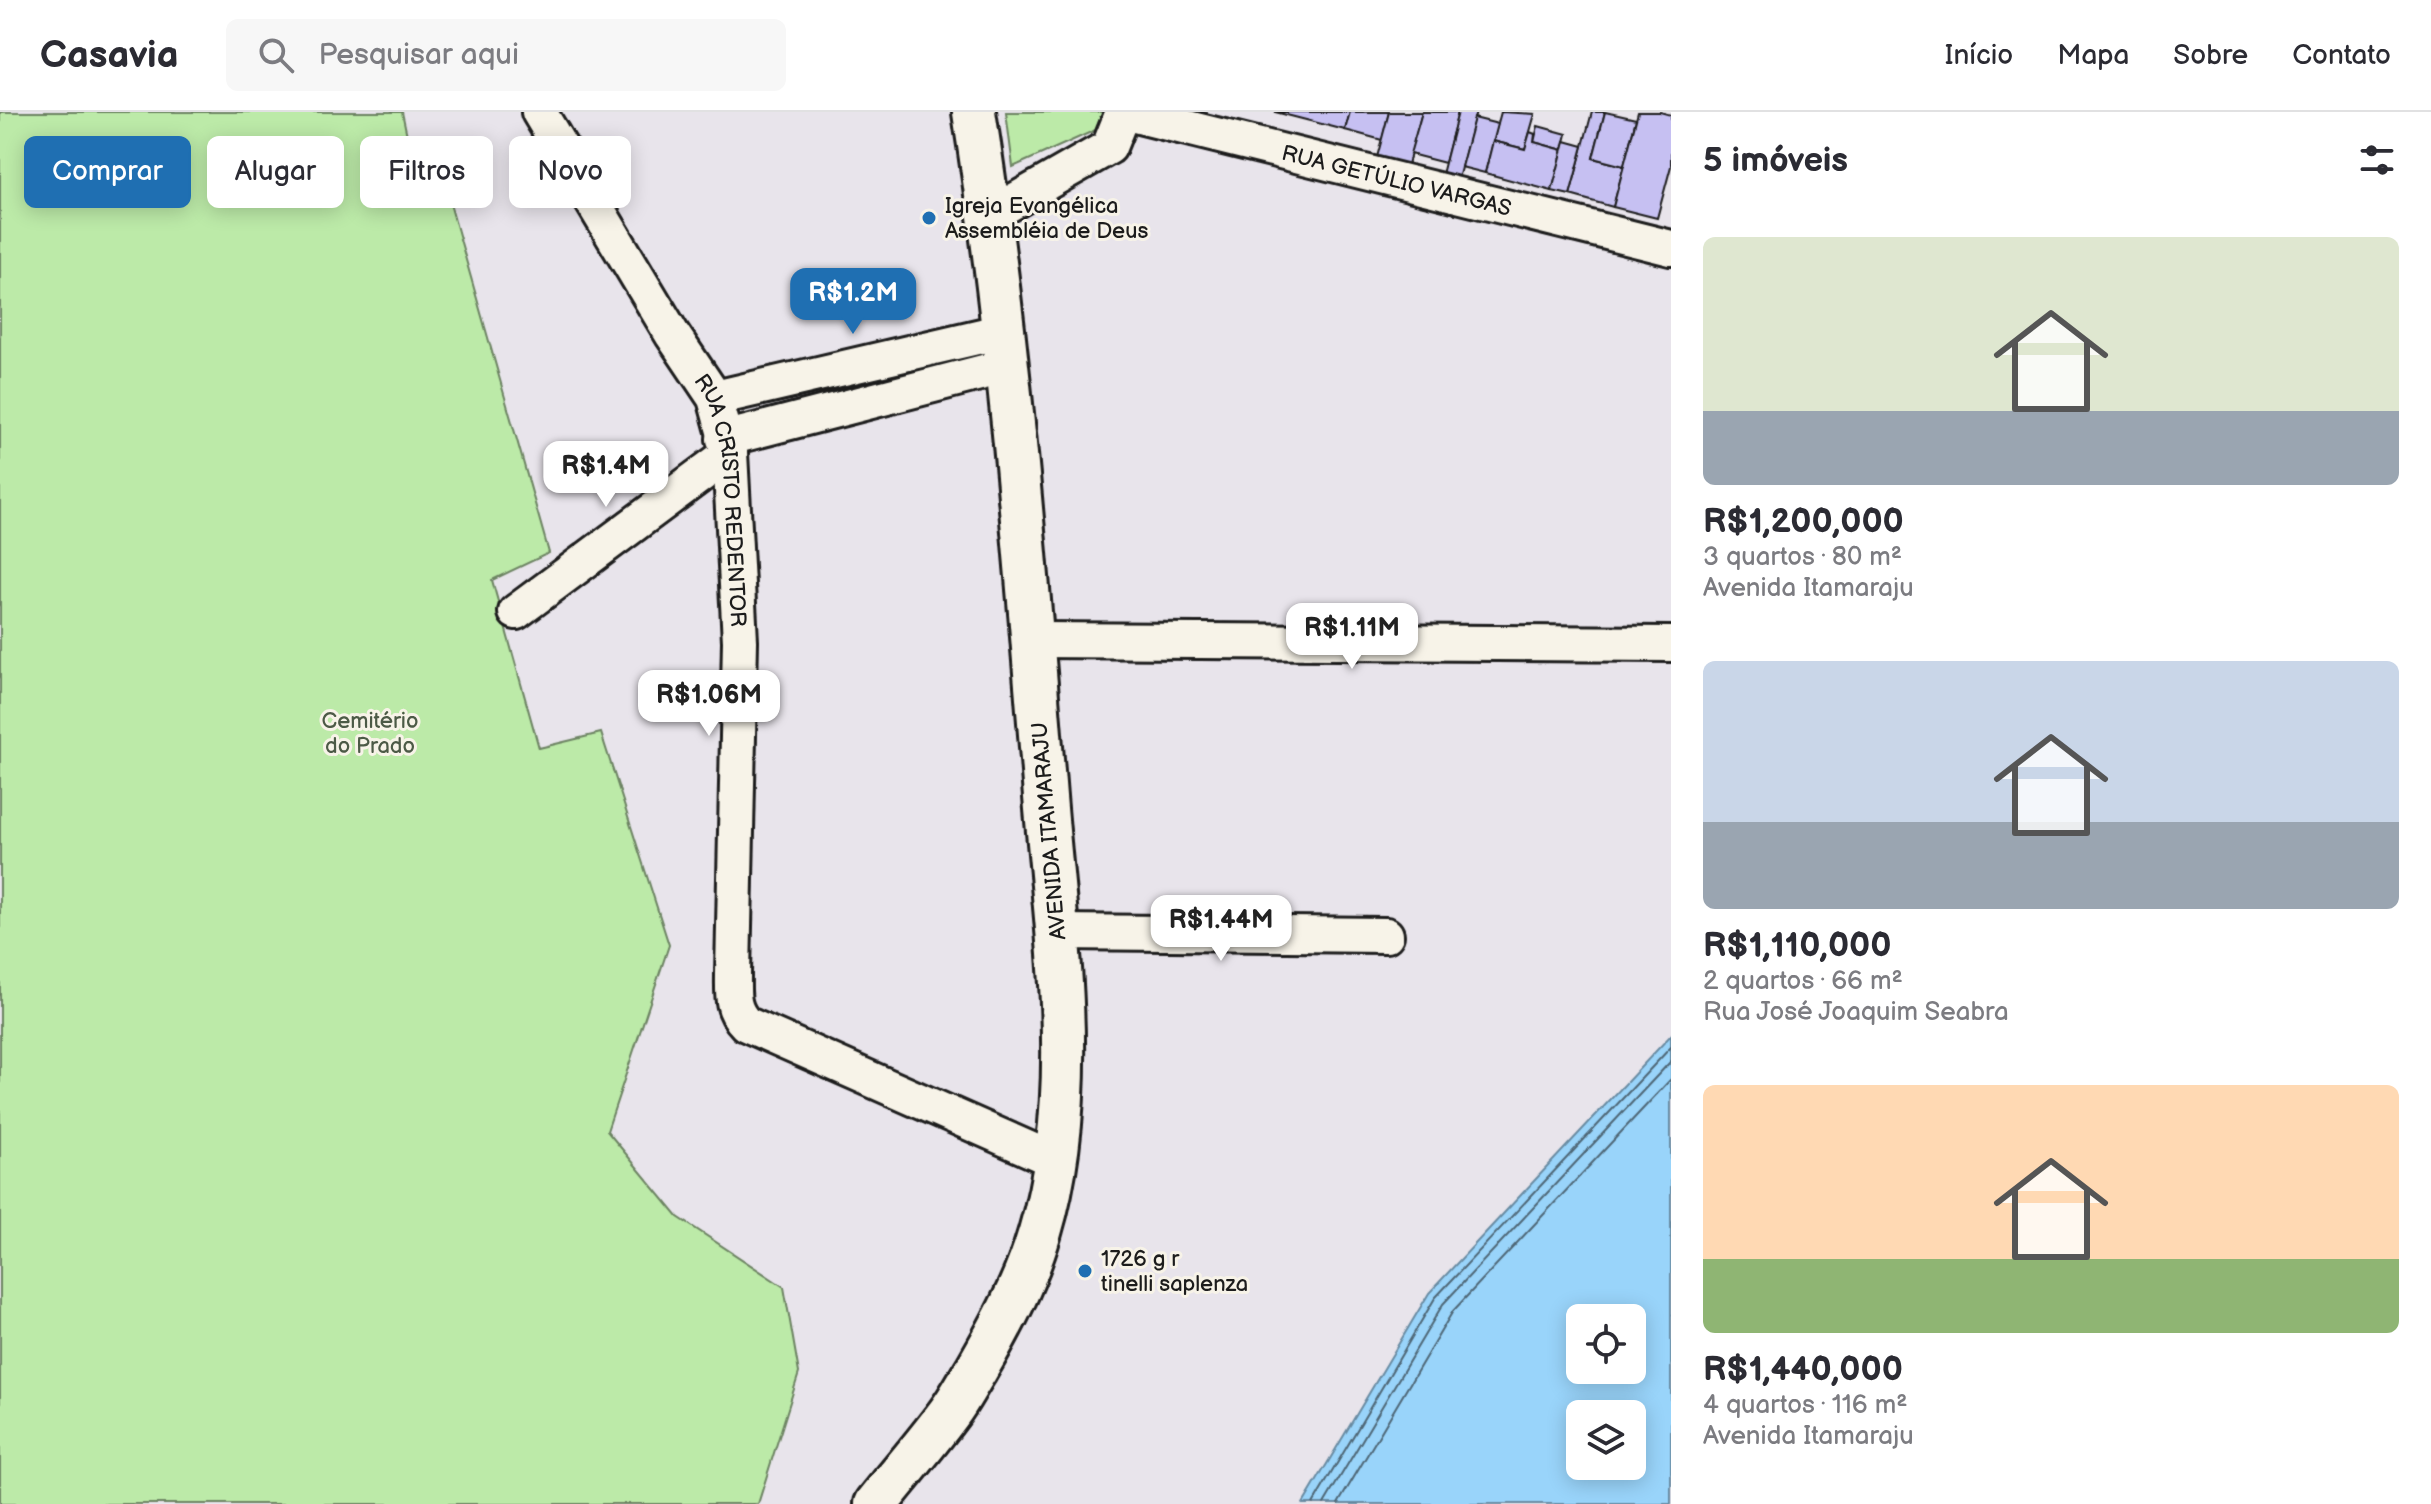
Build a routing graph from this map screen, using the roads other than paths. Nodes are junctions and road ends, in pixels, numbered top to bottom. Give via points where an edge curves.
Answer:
1 (539, 112) edge
2 (974, 112) edge
3 (1123, 112) edge
4 (990, 215) junction
5 (1671, 248) edge
6 (1005, 349) junction
7 (715, 398) junction
8 (727, 446) junction
9 (516, 612) dead end
10 (1033, 640) junction
11 (1671, 644) edge
12 (1056, 932) junction
13 (1386, 935) dead end
14 (1056, 1161) junction
15 (876, 1504) edge

1 - 7 street, RUA CRISTO REDENTOR
2 - 4 main road, AVENIDA ITAMARAJU
3 - 4 street, RUA GETÚLIO VARGAS via 1109,147
3 - 5 street, RUA GETÚLIO VARGAS
4 - 6 main road, AVENIDA ITAMARAJU
6 - 7 street
6 - 8 street
6 - 10 main road, AVENIDA ITAMARAJU
7 - 8 street, RUA CRISTO REDENTOR
8 - 9 street
8 - 14 street, RUA CRISTO REDENTOR via 740,641 733,974 738,1016
10 - 11 street
10 - 12 main road, AVENIDA ITAMARAJU
12 - 13 street
12 - 14 main road, AVENIDA ITAMARAJU via 1062,1097
14 - 15 main road, AVENIDA ITAMARAJU via 1040,1233 1002,1325 951,1411

